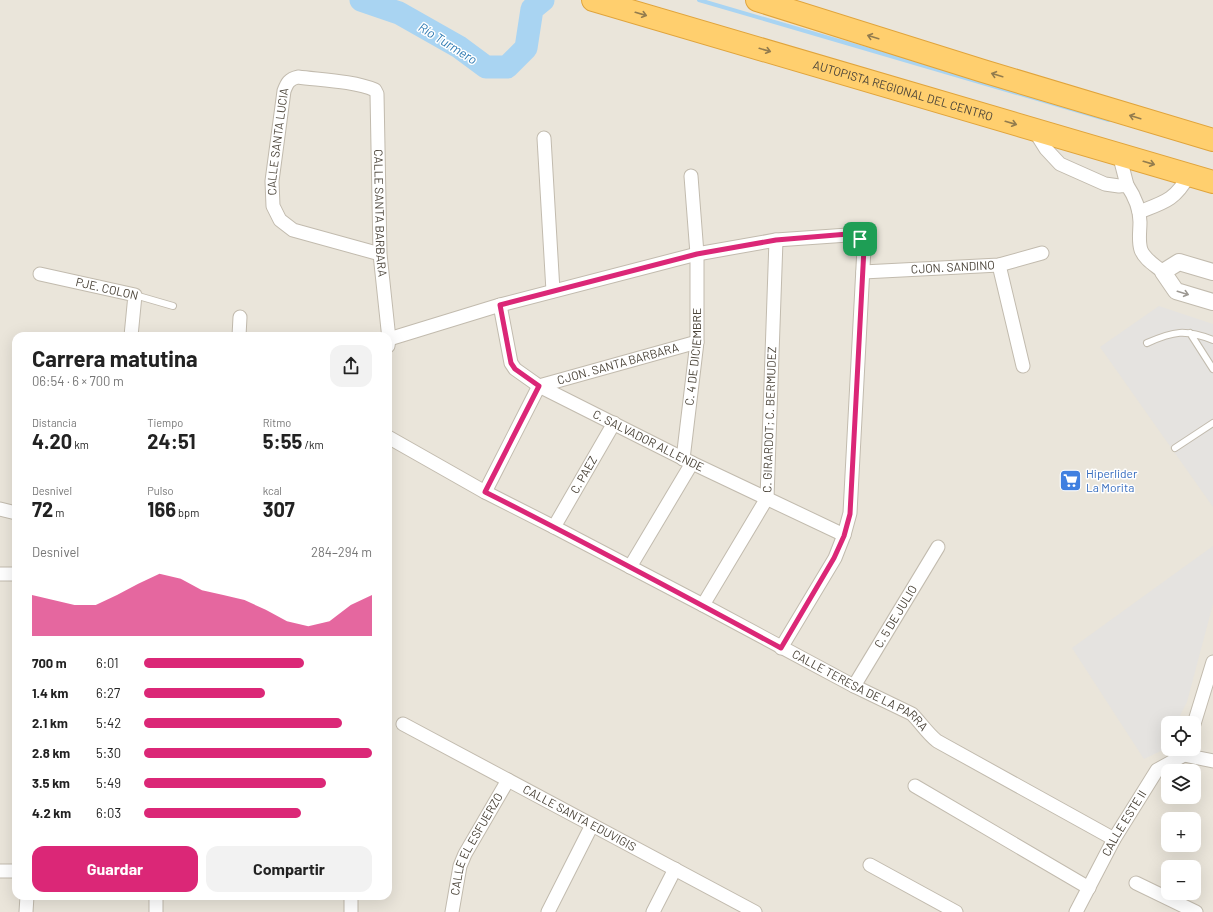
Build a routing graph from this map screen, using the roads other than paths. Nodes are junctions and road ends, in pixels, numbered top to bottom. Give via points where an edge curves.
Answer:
1 (757, 0) edge
2 (598, 1) edge
3 (363, 86) joint
4 (1033, 129) junction
5 (544, 138) dead end
6 (1213, 140) edge
7 (1118, 154) junction
8 (1189, 175) junction
9 (691, 176) dead end
10 (1213, 182) edge
11 (1127, 185) junction
12 (1139, 212) junction
13 (776, 240) junction
14 (1042, 253) dead end
15 (380, 254) junction
16 (697, 254) junction
17 (999, 265) junction
18 (863, 272) junction
19 (1163, 272) junction
20 (1213, 272) edge
21 (40, 274) dead end
22 (553, 291) junction
23 (135, 295) junction
24 (1213, 302) edge
25 (500, 305) junction
26 (173, 306) dead end
27 (240, 317) dead end
28 (131, 332) edge
29 (239, 332) edge
30 (387, 332) edge
31 (1190, 333) junction
32 (1213, 340) edge
33 (392, 342) edge
34 (697, 342) junction
35 (1148, 343) dead end
36 (1023, 366) dead end
37 (1213, 369) edge
38 (539, 386) junction
39 (614, 423) junction
40 (1213, 423) edge
41 (392, 440) edge
42 (1176, 448) dead end
43 (687, 461) junction
44 (485, 492) junction
45 (767, 498) junction
46 (0, 509) edge
47 (12, 512) edge
48 (554, 527) junction
49 (844, 536) junction
50 (938, 547) dead end
51 (630, 568) junction
52 (0, 574) edge
53 (12, 574) edge
54 (702, 605) junction
55 (781, 648) junction
56 (1213, 662) edge
57 (854, 686) junction
58 (1196, 716) edge
59 (403, 724) dead end
60 (1179, 756) edge
61 (1197, 756) edge
62 (1213, 761) edge
63 (508, 780) junction
64 (915, 786) dead end
65 (592, 825) junction
66 (1114, 840) junction
67 (870, 865) dead end
68 (675, 869) junction
69 (0, 871) edge
70 (12, 871) edge
71 (1136, 883) dead end
72 (1089, 888) junction
73 (27, 900) edge
74 (156, 900) edge
75 (351, 900) edge
76 (26, 912) edge
77 (156, 912) edge
78 (351, 912) edge
79 (452, 912) edge
80 (548, 912) edge
81 (653, 912) edge
82 (755, 912) edge
83 (956, 912) edge
84 (1076, 912) edge
85 (1196, 912) edge

6 -> 1 highway
2 -> 4 highway, AUTOPISTA REGIONAL DEL CENTRO
3 - 15 street, CALLE SANTA BARBARA via 375,90 377,94
3 - 15 street, CALLE SANTA LUCIA via 298,77 287,82 272,181 273,206 280,220 292,230
4 - 7 highway, AUTOPISTA REGIONAL DEL CENTRO
4 - 11 street via 1060,164 1105,184
5 - 22 street
7 -> 8 highway, AUTOPISTA REGIONAL DEL CENTRO
7 - 11 street
8 - 10 highway, AUTOPISTA REGIONAL DEL CENTRO
8 - 12 street via 1172,198
9 - 16 street, C. 4 DE DICIEMBRE
11 - 12 street via 1135,196
12 - 19 street via 1139,243 1142,251 1147,259
13 - 16 street
13 - 18 street via 848,234 860,239 864,248
13 - 45 street, C. GIRARDOT; C. BERMUDEZ
14 - 17 street, CJON. SANDINO
15 - 30 street, CALLE SANTA BARBARA
16 - 22 street
16 - 34 street, C. 4 DE DICIEMBRE
17 - 18 street, CJON. SANDINO
17 - 36 street
18 - 49 street via 850,514
19 - 20 street via 1179,262
19 -> 24 street via 1176,291
21 - 23 street, PJE. COLON
22 - 25 street
23 - 26 lane, PJE. COLON
23 - 28 street
25 - 33 street
25 - 38 street, C. SALVADOR ALLENDE via 511,363 515,369
27 - 29 street
31 - 32 lane
31 - 35 lane via 1165,335
31 - 37 lane
34 - 38 street, CJON. SANTA BARBARA
34 - 43 street, C. 4 DE DICIEMBRE
38 - 39 street, C. SALVADOR ALLENDE
38 - 44 street
39 - 43 street, C. SALVADOR ALLENDE
39 - 48 street, C. PAEZ
40 - 42 lane
41 - 44 street, CALLE TERESA DE LA PARRA
43 - 45 street, C. SALVADOR ALLENDE
43 - 51 street, C. 4 DE DICIEMBRE
44 - 48 street, CALLE TERESA DE LA PARRA
45 - 49 street, C. SALVADOR ALLENDE
45 - 54 street, C. GIRARDOT; C. BERMUDEZ
46 - 47 street
48 - 51 street, CALLE TERESA DE LA PARRA
49 - 55 street via 834,558
50 - 57 street, C. 5 DE JULIO
51 - 54 street, CALLE TERESA DE LA PARRA
52 - 53 street
54 - 55 street, CALLE TERESA DE LA PARRA
55 - 57 street, CALLE TERESA DE LA PARRA
56 - 58 street
57 - 66 street, CALLE TERESA DE LA PARRA via 912,714 927,734 936,741
59 - 63 street, CALLE SANTA EDUVIGIS
60 - 66 street, CALLE ESTE II via 1157,770
61 - 62 street
63 - 65 street, CALLE SANTA EDUVIGIS
63 - 79 street, CALLE EL ESFUERZO via 465,854 460,866
64 - 72 street
65 - 68 street, CALLE SANTA EDUVIGIS
65 - 80 street
66 - 72 street, CALLE ESTE II
67 - 83 street
68 - 81 street
68 - 82 street, CALLE SANTA EDUVIGIS
69 - 70 street
71 - 85 street
72 - 84 street, CALLE ESTE II
73 - 76 street
74 - 77 street
75 - 78 street

